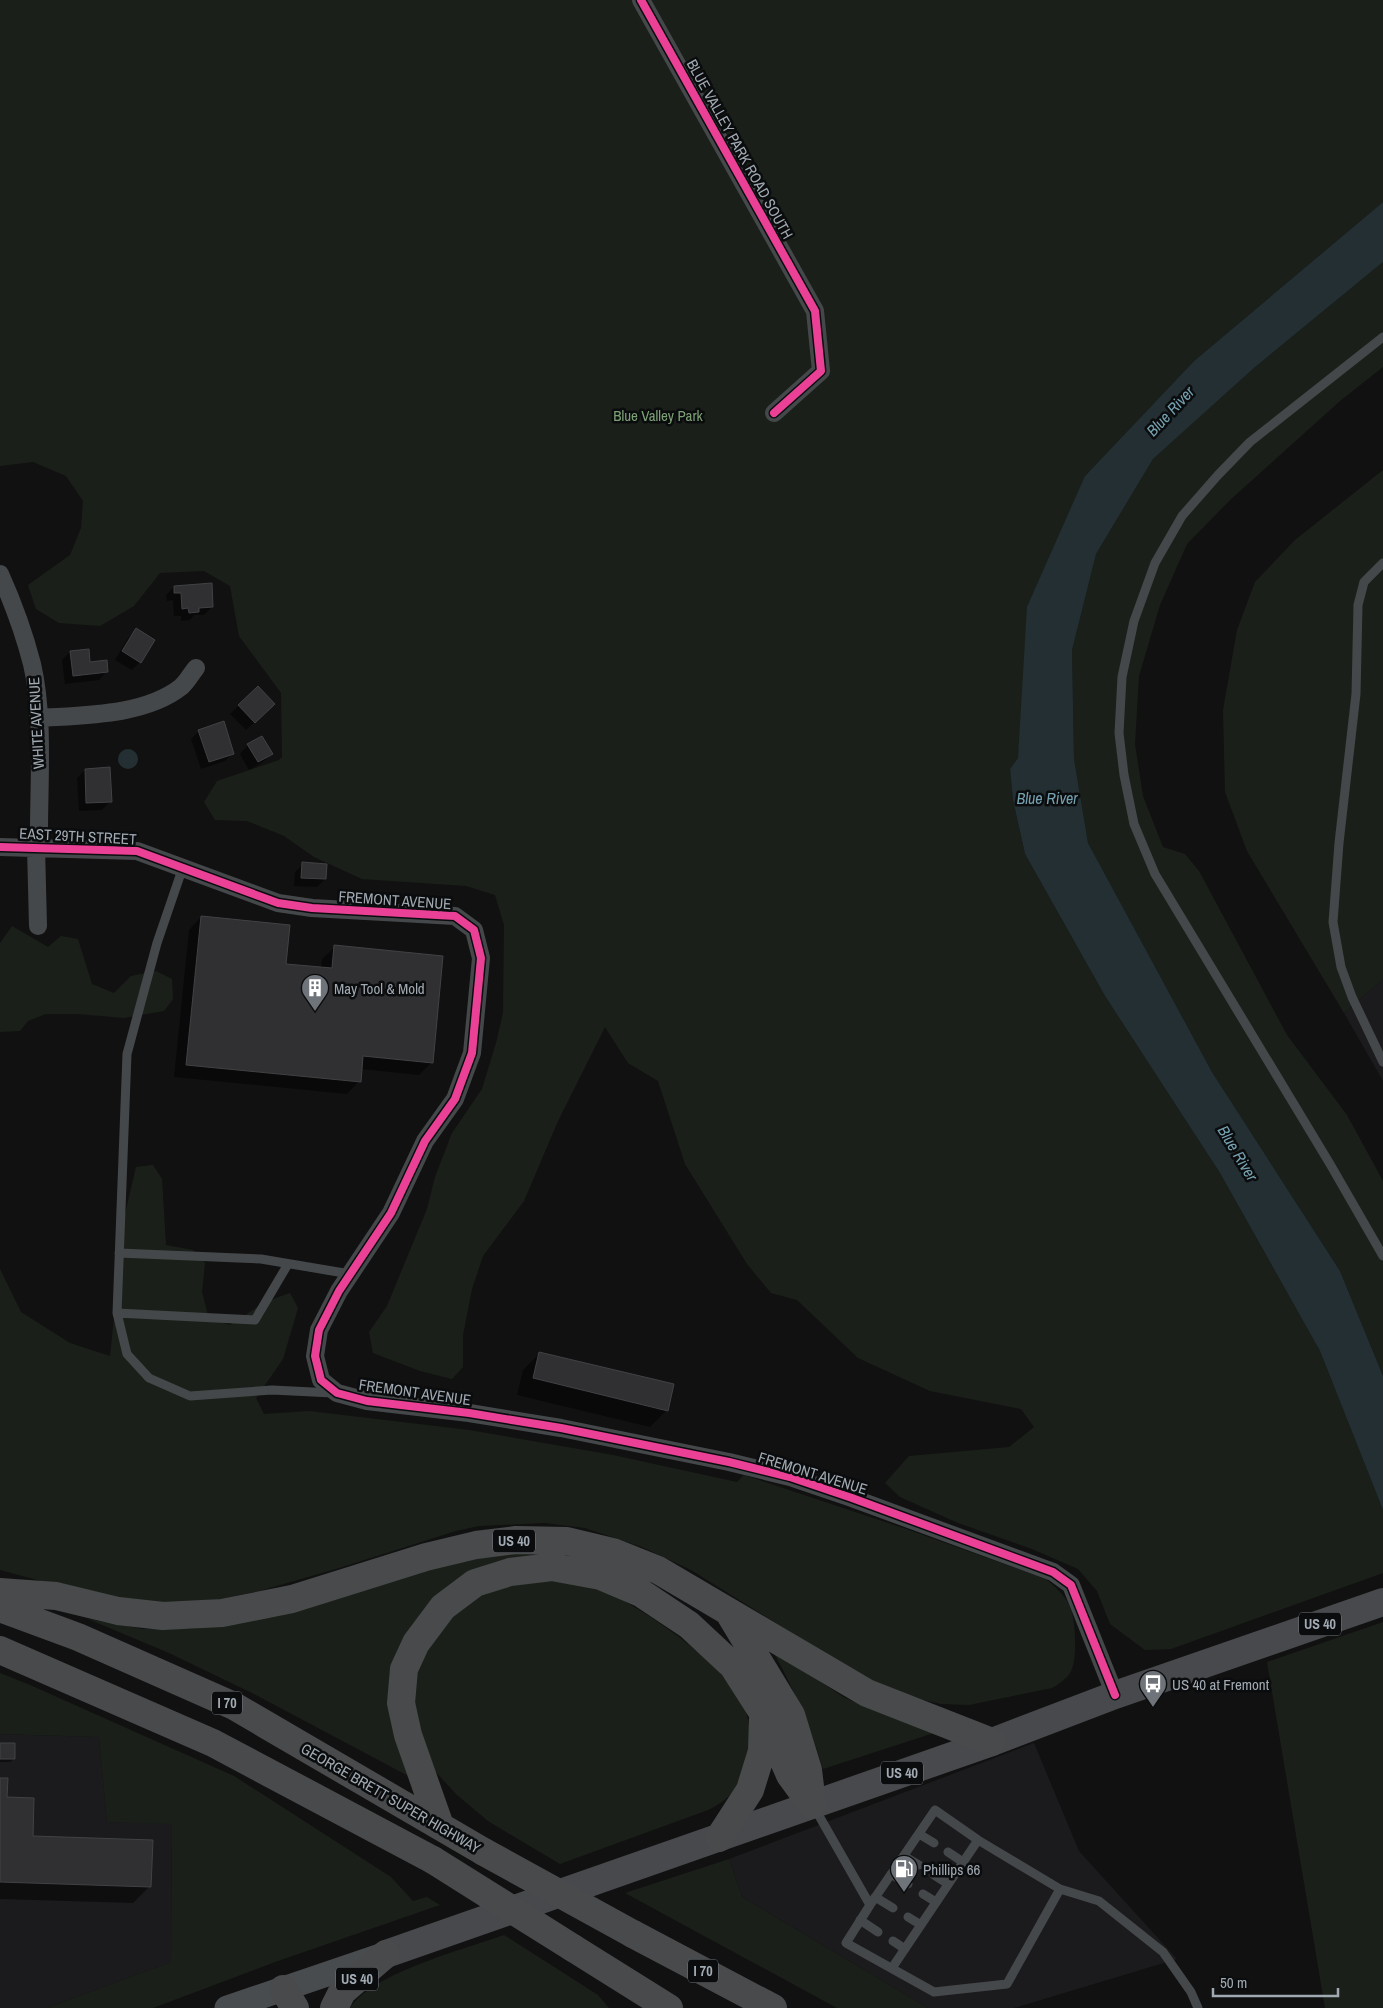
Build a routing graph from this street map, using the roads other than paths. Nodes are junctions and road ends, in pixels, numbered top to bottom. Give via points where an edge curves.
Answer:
1 (641, 0) edge
2 (1383, 337) edge
3 (774, 413) dead end
4 (1383, 563) edge
5 (0, 574) edge
6 (196, 668) dead end
7 (38, 718) junction
8 (0, 847) edge
9 (36, 847) junction
10 (183, 867) junction
11 (38, 926) dead end
12 (1383, 1062) edge
13 (119, 1253) junction
14 (1383, 1256) edge
15 (288, 1264) junction
16 (350, 1274) junction
17 (117, 1313) junction
18 (337, 1393) junction
19 (0, 1592) edge
20 (1383, 1602) edge
21 (0, 1608) edge
22 (729, 1611) junction
23 (0, 1650) edge
24 (1115, 1695) junction
25 (763, 1712) junction
26 (992, 1742) junction
27 (812, 1805) junction
28 (440, 1826) junction
29 (919, 1834) junction
30 (719, 1838) junction
31 (978, 1840) junction
32 (934, 1843) dead end
33 (948, 1852) dead end
34 (904, 1856) junction
35 (963, 1862) junction
36 (919, 1866) dead end
37 (891, 1874) junction
38 (934, 1875) dead end
39 (908, 1884) dead end
40 (948, 1884) junction
41 (1060, 1889) junction
42 (923, 1894) dead end
43 (875, 1896) junction
44 (936, 1902) junction
45 (870, 1905) junction
46 (893, 1908) dead end
47 (908, 1917) dead end
48 (860, 1920) junction
49 (921, 1925) junction
50 (878, 1932) dead end
51 (893, 1941) dead end
52 (905, 1949) junction
53 (386, 1954) junction
54 (892, 1968) junction
55 (625, 1979) junction
56 (287, 2002) edge
57 (227, 2008) edge
58 (334, 2008) edge
59 (634, 2008) edge
60 (669, 2008) edge
61 (773, 2008) edge
62 (1198, 2008) edge

1 - 3 street, BLUE VALLEY PARK ROAD SOUTH via 815,310 821,371
2 - 14 lane via 1250,442 1182,516 1155,564 1134,621 1122,677 1119,733 1134,824 1154,874
4 - 12 lane via 1364,582 1358,605 1356,694 1333,922 1341,967
5 - 7 street, WHITE AVENUE via 15,608 32,665
6 - 7 street via 183,686 165,697 135,707 110,713
7 - 9 street, WHITE AVENUE via 39,831
8 - 9 street, EAST 29TH STREET
9 - 10 street, EAST 29TH STREET via 137,851
9 - 11 street, WHITE AVENUE
10 - 13 lane via 157,943 127,1054
10 - 16 street, FREMONT AVENUE via 278,903 455,916 474,930 481,958 472,1052 455,1098 424,1141 391,1213
13 - 15 lane via 261,1259
13 - 17 lane
15 - 16 lane
15 - 17 lane via 255,1320
16 - 18 street, FREMONT AVENUE via 319,1330 315,1356 321,1380
17 - 18 lane via 127,1354 149,1378 190,1396 272,1390
18 - 24 street, FREMONT AVENUE via 367,1401 561,1428 790,1477 1053,1572 1071,1585
19 - 22 highway, US 40 via 56,1596 118,1611 163,1616 222,1613 292,1600 426,1556 476,1545 516,1540 567,1541 613,1552 658,1570
20 - 24 main road, US 40
21 - 28 highway, GEORGE BRETT SUPER HIGHWAY / I 70 via 78,1637 234,1706
22 - 26 highway, US 40 via 867,1693
22 - 27 highway via 791,1715 808,1770
23 - 55 highway, bridge via 214,1743 433,1860
24 - 26 main road, US 40
25 - 27 highway via 790,1775
25 - 28 highway via 733,1666 689,1625 641,1593 601,1576 552,1567 510,1572 476,1583 443,1607 416,1643 404,1669 401,1703 408,1735
25 - 30 highway via 762,1751 750,1790
26 - 27 main road, US 40
27 - 30 main road, US 40
27 - 45 lane
28 - 61 highway, GEORGE BRETT SUPER HIGHWAY / I 70, bridge
29 - 31 lane via 935,1810
29 - 32 lane
29 - 34 lane
30 - 53 main road, US 40
31 - 35 lane
31 - 41 lane
33 - 35 lane
34 - 36 lane
34 - 37 lane
35 - 40 lane
37 - 39 lane
37 - 43 lane
38 - 40 lane
40 - 44 lane
41 - 54 lane via 1007,1984 934,1992
41 - 62 lane via 1099,1901 1163,1952 1192,1992
42 - 44 lane
43 - 45 lane
43 - 46 lane
44 - 49 lane
45 - 48 lane
47 - 49 lane
48 - 50 lane
48 - 54 lane via 846,1943
49 - 52 lane
51 - 52 lane
52 - 54 lane
53 - 56 main road
53 - 58 highway, US 40 via 342,1992
55 - 59 highway
55 - 60 highway
56 - 57 main road

